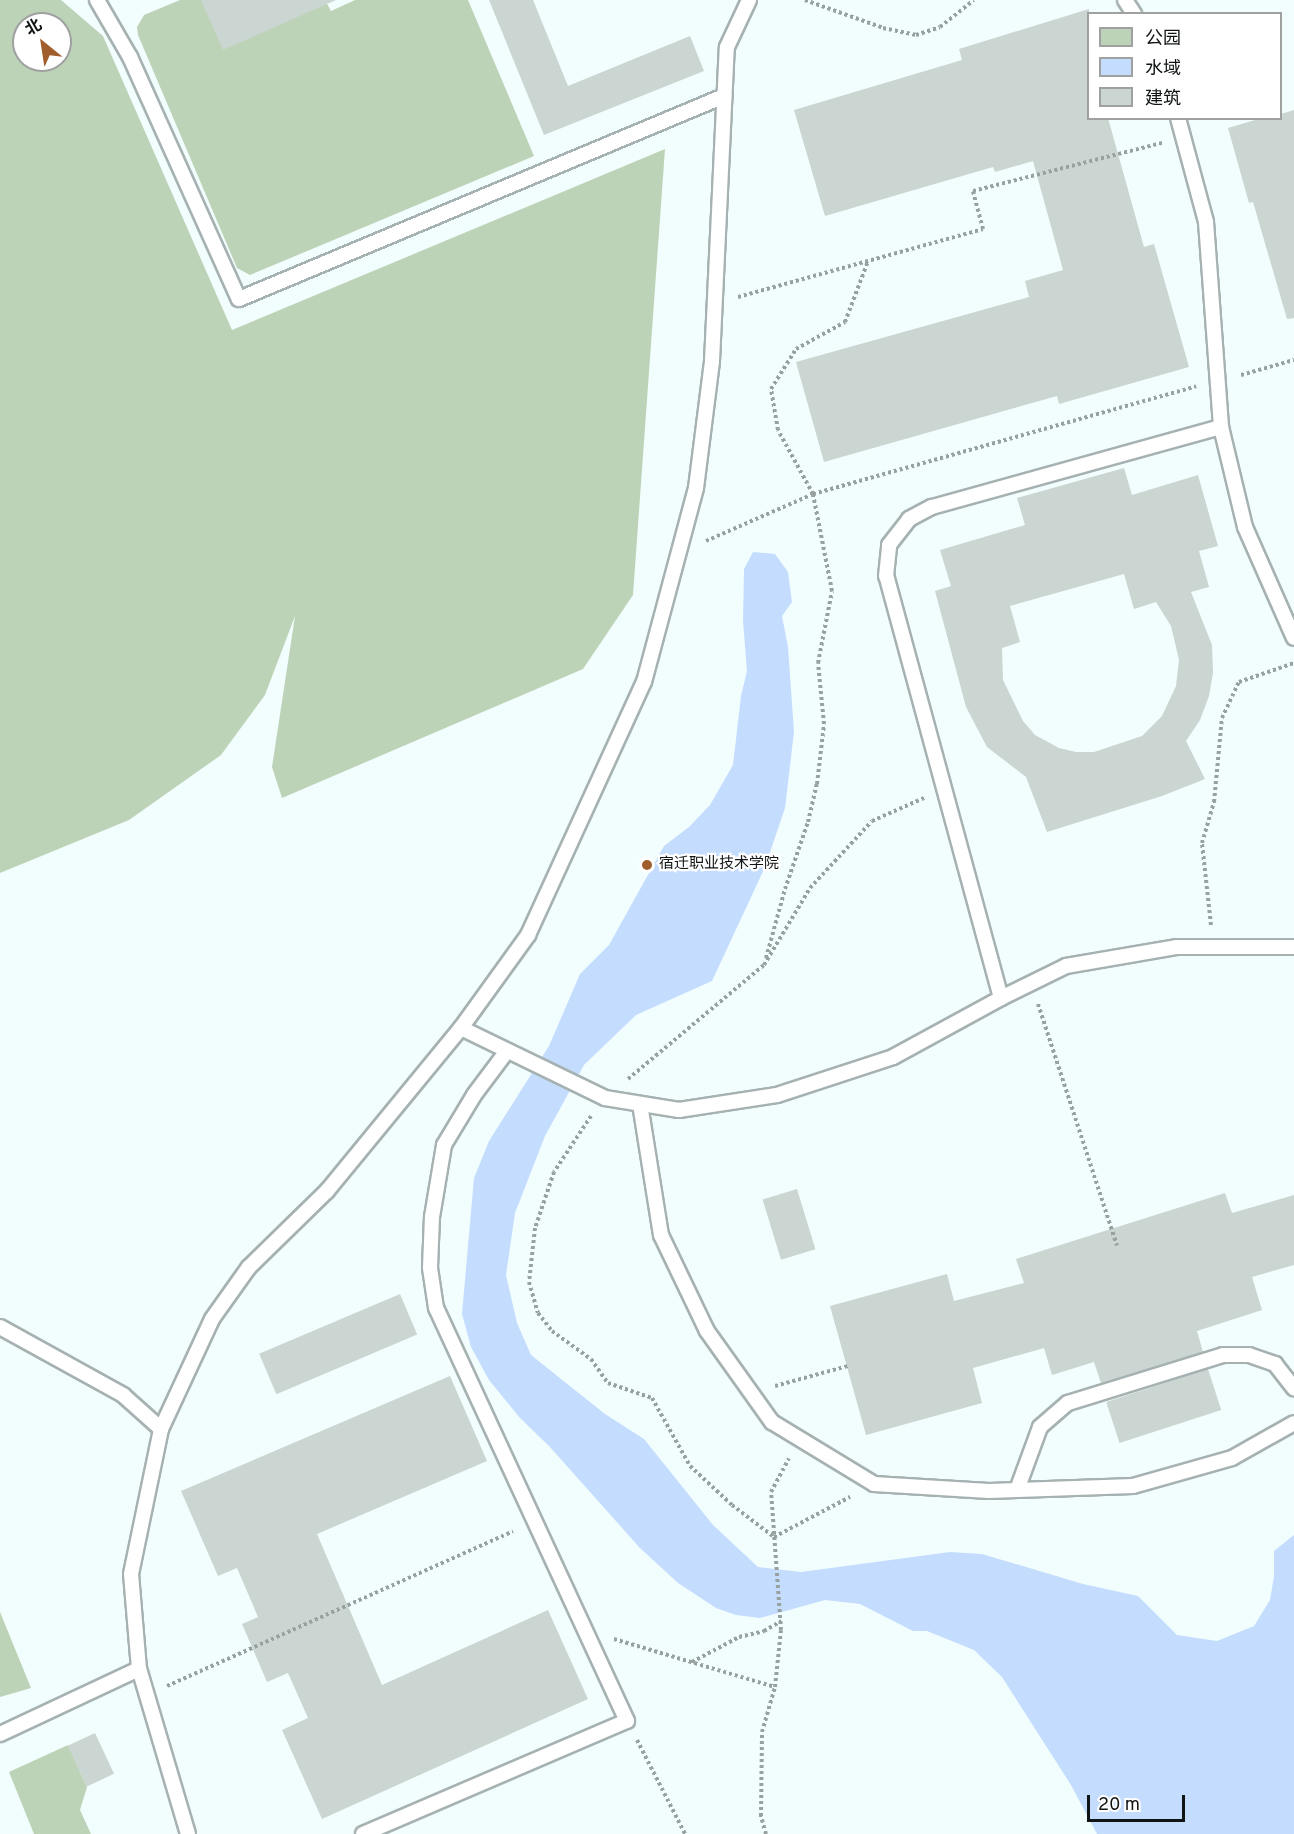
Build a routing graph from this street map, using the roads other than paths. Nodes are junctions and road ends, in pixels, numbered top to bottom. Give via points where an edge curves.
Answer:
1 (97, 0) edge
2 (749, 0) edge
3 (724, 96) junction
4 (1178, 120) edge
5 (1221, 427) junction
6 (1294, 638) edge
7 (1294, 947) edge
8 (1001, 998) junction
9 (461, 1028) junction
10 (507, 1050) junction
11 (640, 1104) junction
12 (0, 1327) edge
13 (1294, 1388) edge
14 (1294, 1423) edge
15 (161, 1429) junction
16 (1017, 1490) junction
17 (139, 1669) junction
18 (0, 1734) edge
19 (188, 1834) edge
20 (363, 1834) edge

1 - 3 lane via 130,57 239,299
2 - 3 lane via 728,47
3 - 9 lane via 712,361 696,488 644,682 528,935
4 - 5 lane via 1206,222
5 - 6 lane via 1245,527
5 - 8 lane via 932,507 909,519 889,545 886,576
7 - 8 lane via 1177,947 1066,966
8 - 11 lane via 893,1057 777,1095 679,1110
9 - 10 lane
9 - 15 lane via 327,1191 249,1267 212,1319
10 - 11 lane via 604,1098
10 - 20 lane via 444,1145 432,1216 430,1268 436,1308 627,1721
11 - 16 lane via 661,1235 707,1331 772,1422 874,1484
12 - 15 lane via 123,1395
13 - 16 lane via 1275,1364 1250,1355 1223,1355 1068,1403 1040,1427
14 - 16 lane via 1232,1458 1133,1486
15 - 17 lane via 131,1574
17 - 18 lane
17 - 19 lane

